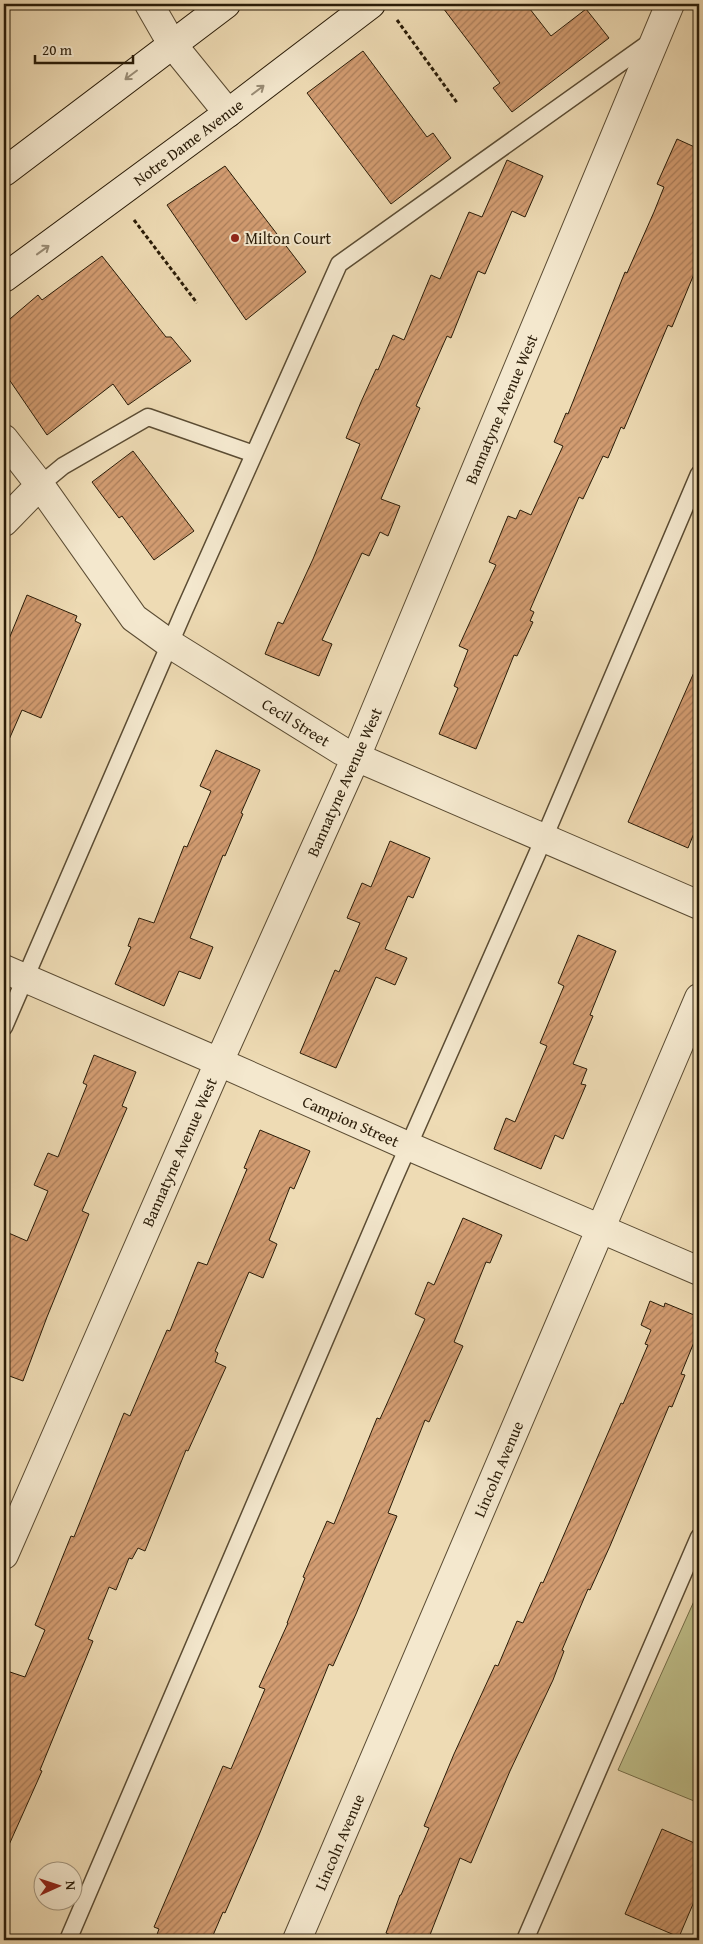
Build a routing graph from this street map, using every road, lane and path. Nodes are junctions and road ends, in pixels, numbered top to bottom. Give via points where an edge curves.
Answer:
1 (149, 4) edge
2 (226, 4) edge
3 (670, 4) edge
4 (382, 8) edge
5 (655, 38) junction
6 (172, 44) junction
7 (458, 104) dead end
8 (228, 113) junction
9 (4, 172) edge
10 (134, 219) dead end
11 (4, 278) edge
12 (197, 303) dead end
13 (4, 439) edge
14 (254, 454) junction
15 (699, 474) edge
16 (40, 485) junction
17 (4, 522) edge
18 (170, 644) junction
19 (356, 757) junction
20 (544, 838) junction
21 (699, 905) edge
22 (14, 974) edge
23 (699, 998) edge
24 (4, 1027) edge
25 (219, 1062) junction
26 (408, 1146) junction
27 (600, 1230) junction
28 (699, 1271) edge
29 (699, 1537) edge
30 (4, 1555) edge
31 (68, 1940) edge
32 (297, 1940) edge
33 (525, 1940) edge

1 - 6 street
2 - 6 street
3 - 5 street, Bannatyne Avenue West
4 - 7 path
8 -> 4 street, Notre Dame Avenue
5 - 14 lane via 339,264
5 - 19 street, Bannatyne Avenue West
6 - 8 street
6 -> 9 street
11 -> 8 street, Notre Dame Avenue
10 - 12 path
13 - 16 street, Cecil Street
14 - 16 lane via 148,416 63,466
14 - 18 lane
15 - 20 lane
16 - 17 street
16 - 18 street, Cecil Street via 134,618
18 - 19 street, Cecil Street
18 - 22 lane
19 - 20 street, Cecil Street
19 - 25 street, Bannatyne Avenue West
20 - 21 street, Cecil Street
20 - 26 lane
22 - 24 lane
22 - 25 street, Campion Street
23 - 27 street, Lincoln Avenue
25 - 26 street, Campion Street
25 - 30 street, Bannatyne Avenue West
26 - 27 street, Campion Street
26 - 31 lane
27 - 28 street, Campion Street
27 - 32 street, Lincoln Avenue
29 - 33 lane

